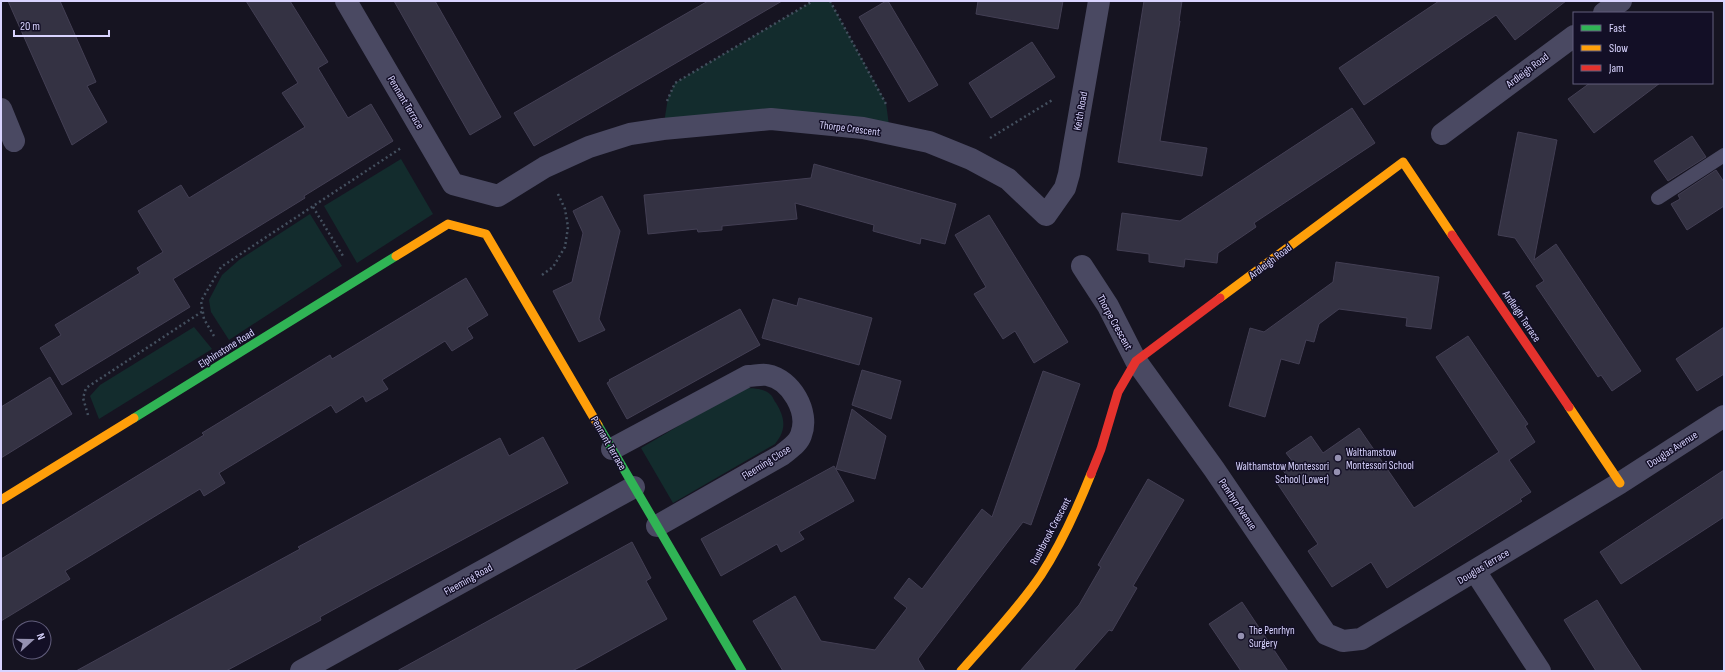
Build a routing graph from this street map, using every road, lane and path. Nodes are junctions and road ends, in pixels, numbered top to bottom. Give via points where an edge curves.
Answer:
1 (346, 1) edge
2 (813, 1) edge
3 (830, 1) edge
4 (1099, 1) edge
5 (1621, 1) edge
6 (1605, 12) edge
7 (1573, 37) edge
8 (1084, 91) junction
9 (1, 109) edge
10 (663, 129) junction
11 (424, 133) junction
12 (890, 133) junction
13 (1442, 134) dead end
14 (14, 141) dead end
15 (1724, 155) edge
16 (971, 159) junction
17 (1403, 162) joint
18 (545, 167) junction
19 (475, 191) joint
20 (1658, 198) dead end
21 (313, 207) junction
22 (1046, 215) joint
23 (464, 228) joint
24 (1082, 266) dead end
25 (358, 280) junction
26 (520, 291) junction
27 (203, 311) junction
28 (228, 361) junction
29 (1136, 361) junction
30 (1724, 416) edge
31 (96, 442) junction
32 (612, 449) junction
33 (1620, 482) junction
34 (634, 487) junction
35 (1, 500) edge
36 (657, 526) junction
37 (1475, 571) junction
38 (1343, 641) joint
39 (301, 671) edge
40 (742, 671) edge
41 (961, 671) edge
42 (1540, 671) edge

1 - 11 street, Pennant Terrace
2 - 10 path via 675,83 668,98
3 - 12 path via 886,103
4 - 8 street, Keith Road
5 - 6 street
7 - 13 street, Ardleigh Road
8 - 16 path via 1063,94 991,138
8 - 22 street, Keith Road via 1065,188
9 - 14 street
10 - 12 street, Thorpe Crescent via 771,119
10 - 18 street, Thorpe Crescent via 630,134 589,147
11 - 19 street, Pennant Terrace via 453,184
11 - 21 path
12 - 16 street, Thorpe Crescent via 929,142
15 - 20 lane
16 - 22 street, Thorpe Crescent via 1008,179
17 - 29 street, Ardleigh Road
17 - 33 street, Ardleigh Terrace
18 - 19 street, Thorpe Crescent via 498,196
18 - 26 path via 565,209 568,226 565,247 553,267
21 - 25 path
21 - 27 path via 221,267 201,300
23 - 25 street, Elphinstone Road via 448,224
23 - 26 street, Pennant Terrace via 486,234
24 - 29 street, Thorpe Crescent via 1108,306
25 - 28 street, Elphinstone Road
26 - 32 street, Pennant Terrace
27 - 28 path via 204,319
27 - 31 path via 86,388 83,398
28 - 31 street, Elphinstone Road
29 - 38 street, Penrhyn Avenue via 1214,469 1326,634
29 - 41 street, Rushbrook Crescent via 1118,392 1101,449 1070,525 1041,575
30 - 33 street, Douglas Avenue
31 - 35 street, Elphinstone Road
32 - 34 street, Pennant Terrace
32 - 36 street, Fleeming Close via 748,376 766,375 778,379 792,390 799,403 802,419 801,435 796,444 782,455
33 - 37 street, Douglas Terrace
34 - 36 street, Pennant Terrace
34 - 39 street, Fleeming Road
36 - 40 street, Pennant Terrace
37 - 38 street, Douglas Terrace via 1361,639
37 - 42 street

